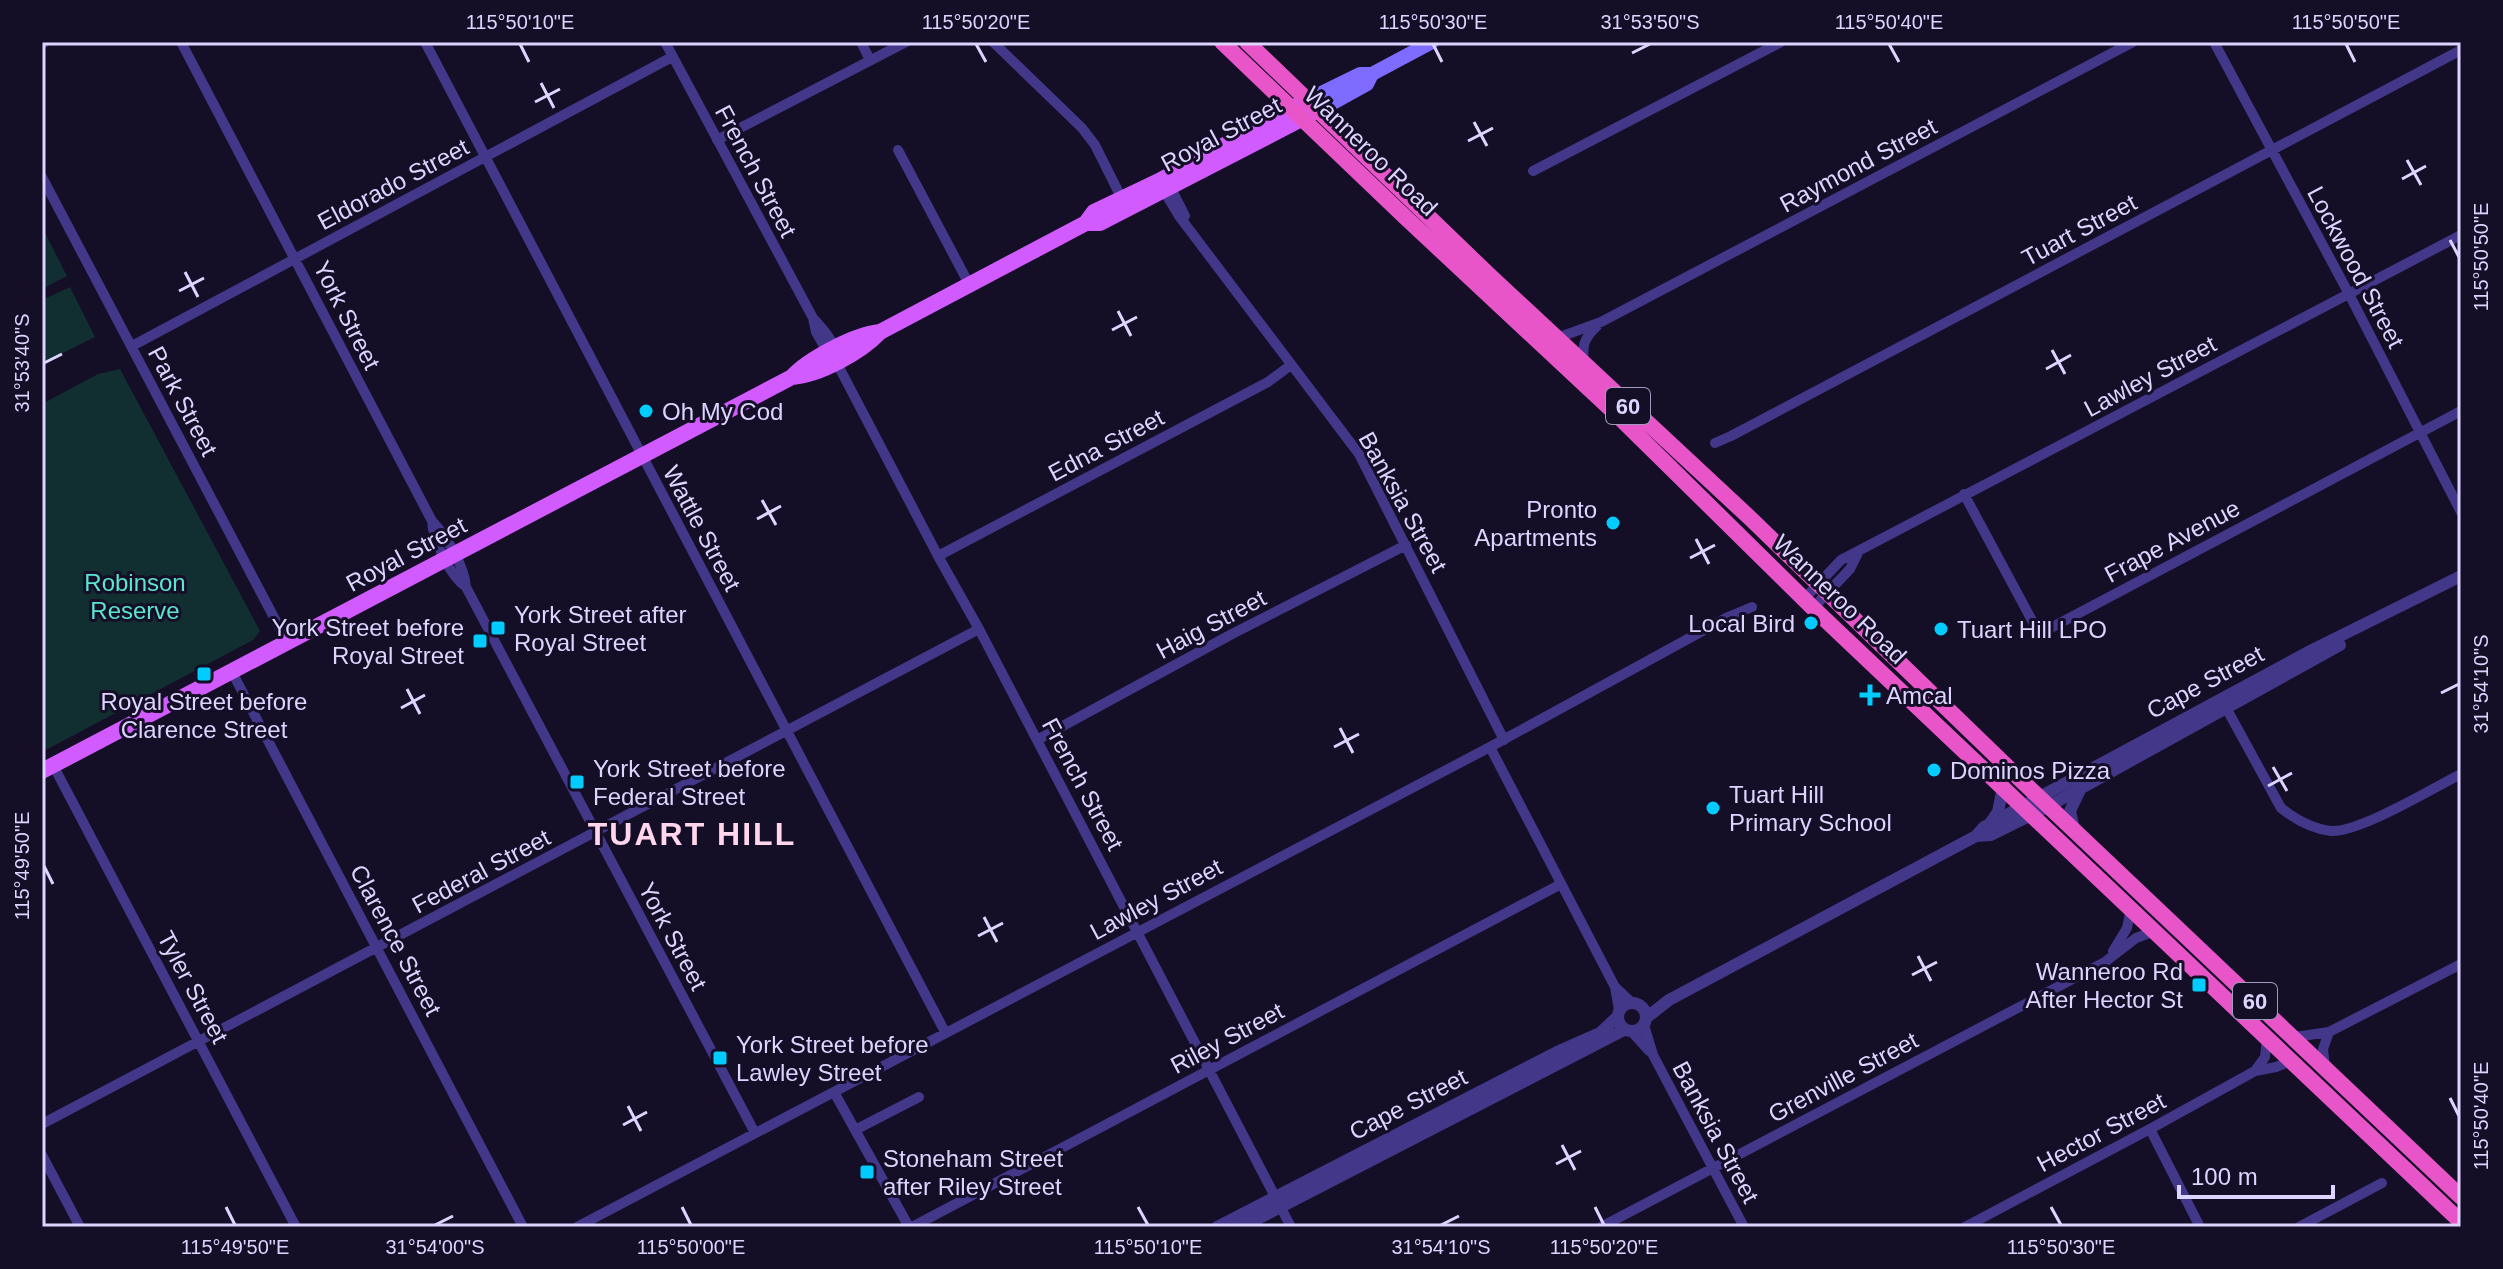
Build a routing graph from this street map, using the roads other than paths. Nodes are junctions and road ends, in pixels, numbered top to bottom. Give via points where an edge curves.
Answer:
1 (181, 42) edge
2 (425, 42) edge
3 (665, 42) edge
4 (861, 42) edge
5 (906, 42) edge
6 (993, 42) edge
7 (1222, 42) edge
8 (1247, 42) edge
9 (1432, 42) edge
10 (1781, 42) edge
11 (2133, 42) edge
12 (2214, 42) edge
13 (2461, 50) edge
14 (672, 57) junction
15 (870, 60) junction
16 (1315, 105) junction
17 (1296, 114) junction
18 (717, 140) junction
19 (898, 150) dead end
20 (2271, 151) junction
21 (486, 157) junction
22 (1533, 171) dead end
23 (42, 177) edge
24 (1165, 184) junction
25 (1125, 203) junction
26 (2461, 235) edge
27 (295, 258) junction
28 (969, 284) junction
29 (2349, 294) junction
30 (1601, 322) junction
31 (1557, 338) junction
32 (132, 346) junction
33 (833, 355) junction
34 (1291, 365) junction
35 (1584, 365) junction
36 (2461, 411) edge
37 (2421, 433) junction
38 (1715, 443) dead end
39 (641, 456) junction
40 (1964, 494) junction
41 (2461, 512) edge
42 (1406, 545) junction
43 (938, 556) junction
44 (450, 558) junction
45 (2461, 576) edge
46 (2461, 586) edge
47 (1822, 588) junction
48 (1808, 603) junction
49 (1752, 607) dead end
50 (1847, 611) junction
51 (979, 629) junction
52 (288, 644) junction
53 (232, 672) junction
54 (1925, 685) junction
55 (1904, 693) junction
56 (2224, 702) junction
57 (786, 732) junction
58 (1949, 737) junction
59 (1037, 740) junction
60 (1504, 740) junction
61 (1490, 747) junction
62 (47, 768) edge
63 (2461, 774) edge
64 (2003, 787) junction
65 (2081, 788) junction
66 (2045, 802) junction
67 (2027, 811) junction
68 (1989, 824) junction
69 (2074, 829) junction
70 (595, 833) junction
71 (1976, 836) junction
72 (1561, 884) junction
73 (2131, 908) junction
74 (1138, 931) junction
75 (2155, 931) junction
76 (377, 947) junction
77 (2105, 962) junction
78 (2461, 964) edge
79 (1615, 987) junction
80 (1669, 1000) junction
81 (1636, 1004) junction
82 (1618, 1013) junction
83 (1645, 1021) junction
84 (1628, 1030) junction
85 (945, 1032) junction
86 (2329, 1032) junction
87 (2295, 1037) junction
88 (2267, 1038) junction
89 (199, 1042) junction
90 (1653, 1055) junction
91 (2291, 1061) junction
92 (2325, 1067) junction
93 (1209, 1070) junction
94 (2255, 1071) junction
95 (834, 1092) junction
96 (919, 1097) dead end
97 (42, 1124) edge
98 (2150, 1129) junction
99 (855, 1130) junction
100 (755, 1133) junction
101 (42, 1155) edge
102 (1713, 1167) junction
103 (2382, 1183) dead end
104 (2461, 1197) edge
105 (1277, 1202) junction
106 (2461, 1222) edge
107 (80, 1227) edge
108 (296, 1227) edge
109 (523, 1227) edge
110 (577, 1227) edge
111 (910, 1227) edge
112 (1217, 1227) edge
113 (1242, 1227) edge
114 (1291, 1227) edge
115 (1601, 1227) edge
116 (1744, 1227) edge
117 (1965, 1227) edge
118 (2200, 1227) edge
119 (2299, 1227) edge

1 - 27 street, York Street
2 - 21 street, Wattle Street
3 - 14 street, French Street
4 - 15 street
5 - 15 street
6 - 25 street via 1082,128
7 - 17 highway, Wanneroo Road / 60
8 - 16 highway, Wanneroo Road / 60
9 - 16 main road, Royal Street via 1372,74 1360,74
10 - 22 street
11 - 30 street, Raymond Street
12 - 20 street, Lockwood Street
13 - 20 street, Tuart Street
14 - 18 street, French Street
14 - 21 street, Eldorado Street
15 - 18 street
16 - 17 main road, Royal Street
16 - 31 highway, Wanneroo Road / 60
17 - 24 main road, Royal Street
17 - 48 highway, Wanneroo Road / 60
18 - 33 street, French Street via 816,332
19 - 28 street
20 - 29 street, Lockwood Street
20 - 38 street, Tuart Street
21 - 27 street, Eldorado Street
21 - 39 street, Wattle Street
23 - 32 street, Park Street
24 - 25 main road, Royal Street
24 - 34 street, Banksia Street via 1186,222
25 - 28 main road, Royal Street via 1100,223 1086,223
26 - 29 street, Lawley Street
27 - 32 street, Eldorado Street
27 - 44 street, York Street
28 - 33 main road, Royal Street via 880,332 864,333
29 - 37 street, Lockwood Street
29 - 40 street, Lawley Street
30 - 31 street, Raymond Street
30 - 35 street via 1585,336
31 - 35 highway, Wanneroo Road / 60
32 - 52 street, Park Street
33 - 39 main road, Royal Street via 803,366 792,377
33 - 43 street, French Street
34 - 42 street, Banksia Street via 1359,454
34 - 43 street, Edna Street via 1268,382
35 - 47 highway, Wanneroo Road / 60
36 - 37 street, Frape Avenue
37 - 40 street, Frape Avenue via 2045,631 2036,628
37 - 41 street, Lockwood Street
39 - 44 main road, Royal Street
39 - 57 street, Wattle Street
40 - 47 street, Lawley Street via 1841,560
42 - 59 street, Haig Street
42 - 60 street, Banksia Street
43 - 51 street, French Street
44 - 52 main road, Royal Street
44 - 70 street, York Street via 456,581 466,587
45 - 56 street, Cape Street
46 - 56 street, Cape Street
47 - 48 street, Lawley Street
47 - 50 highway, Wanneroo Road / 60
48 - 55 highway, Wanneroo Road / 60
49 - 60 street, Lawley Street
50 - 54 highway, Wanneroo Road / 60
50 - 55 highway via 1900,672
51 - 57 street, Federal Street
51 - 59 street, French Street
52 - 53 main road, Royal Street
53 - 62 main road, Royal Street
53 - 76 street, Clarence Street
54 - 58 highway via 1922,695
54 - 66 highway, Wanneroo Road / 60
55 - 58 highway, Wanneroo Road / 60
56 - 63 street via 2281,808 2315,827 2357,827
56 - 65 street, Cape Street
56 - 66 street, Cape Street
57 - 70 street, Federal Street
57 - 85 street, Wattle Street
58 - 64 highway, Wanneroo Road / 60
59 - 74 street, French Street
60 - 61 street, Lawley Street
61 - 72 street
61 - 74 street, Lawley Street
62 - 89 street, Tyler Street
64 - 67 highway, Wanneroo Road / 60
64 - 68 street via 1998,812
65 - 66 street, Cape Street
65 - 69 street via 2070,811
66 - 67 street, Cape Street
66 - 69 highway, Wanneroo Road / 60
67 - 68 street, Cape Street
67 - 71 street, Cape Street via 1991,835
67 - 73 highway, Wanneroo Road / 60
68 - 71 street, Cape Street
69 - 87 highway, Wanneroo Road / 60
70 - 76 street, Federal Street
70 - 100 street, York Street
71 - 80 street, Cape Street
72 - 79 street
72 - 93 street, Riley Street
73 - 75 highway, Wanneroo Road / 60
73 - 77 street via 2124,936
74 - 85 street, Lawley Street
74 - 93 street, French Street
75 - 77 street, Grenville Street via 2136,938
75 - 88 highway, Wanneroo Road / 60
76 - 89 street, Federal Street
76 - 109 street, Clarence Street
77 - 102 street, Grenville Street
78 - 86 street
79 - 81 street
79 - 82 street
80 - 81 street, Cape Street
80 - 83 street, Cape Street
81 - 82 street, Cape Street via 1625,1004
81 - 83 street via 1645,1011
82 - 84 street via 1618,1022
82 - 105 street, Cape Street via 1600,1033
83 - 84 street, Cape Street
83 - 90 street, Banksia Street
84 - 90 street, Banksia Street
84 - 105 street, Cape Street
85 - 95 street, Lawley Street
86 - 87 street
86 - 92 street via 2323,1049
87 - 92 highway, Wanneroo Road / 60
88 - 91 highway, Wanneroo Road / 60
88 - 94 street via 2265,1057
89 - 97 street, Federal Street
89 - 108 street, Tyler Street
90 - 102 street, Banksia Street
91 - 94 street, Hector Street
91 - 106 highway, Wanneroo Road / 60
92 - 104 highway, Wanneroo Road / 60
93 - 105 street, French Street
93 - 111 street, Riley Street
94 - 98 street, Hector Street
95 - 99 street
95 - 100 street, Lawley Street
96 - 99 street
98 - 117 street, Hector Street
98 - 118 street
99 - 111 street
100 - 110 street, Lawley Street
101 - 107 street
102 - 115 street, Grenville Street
102 - 116 street, Banksia Street
103 - 119 street
105 - 112 street, Cape Street
105 - 113 street, Cape Street
105 - 114 street, French Street

